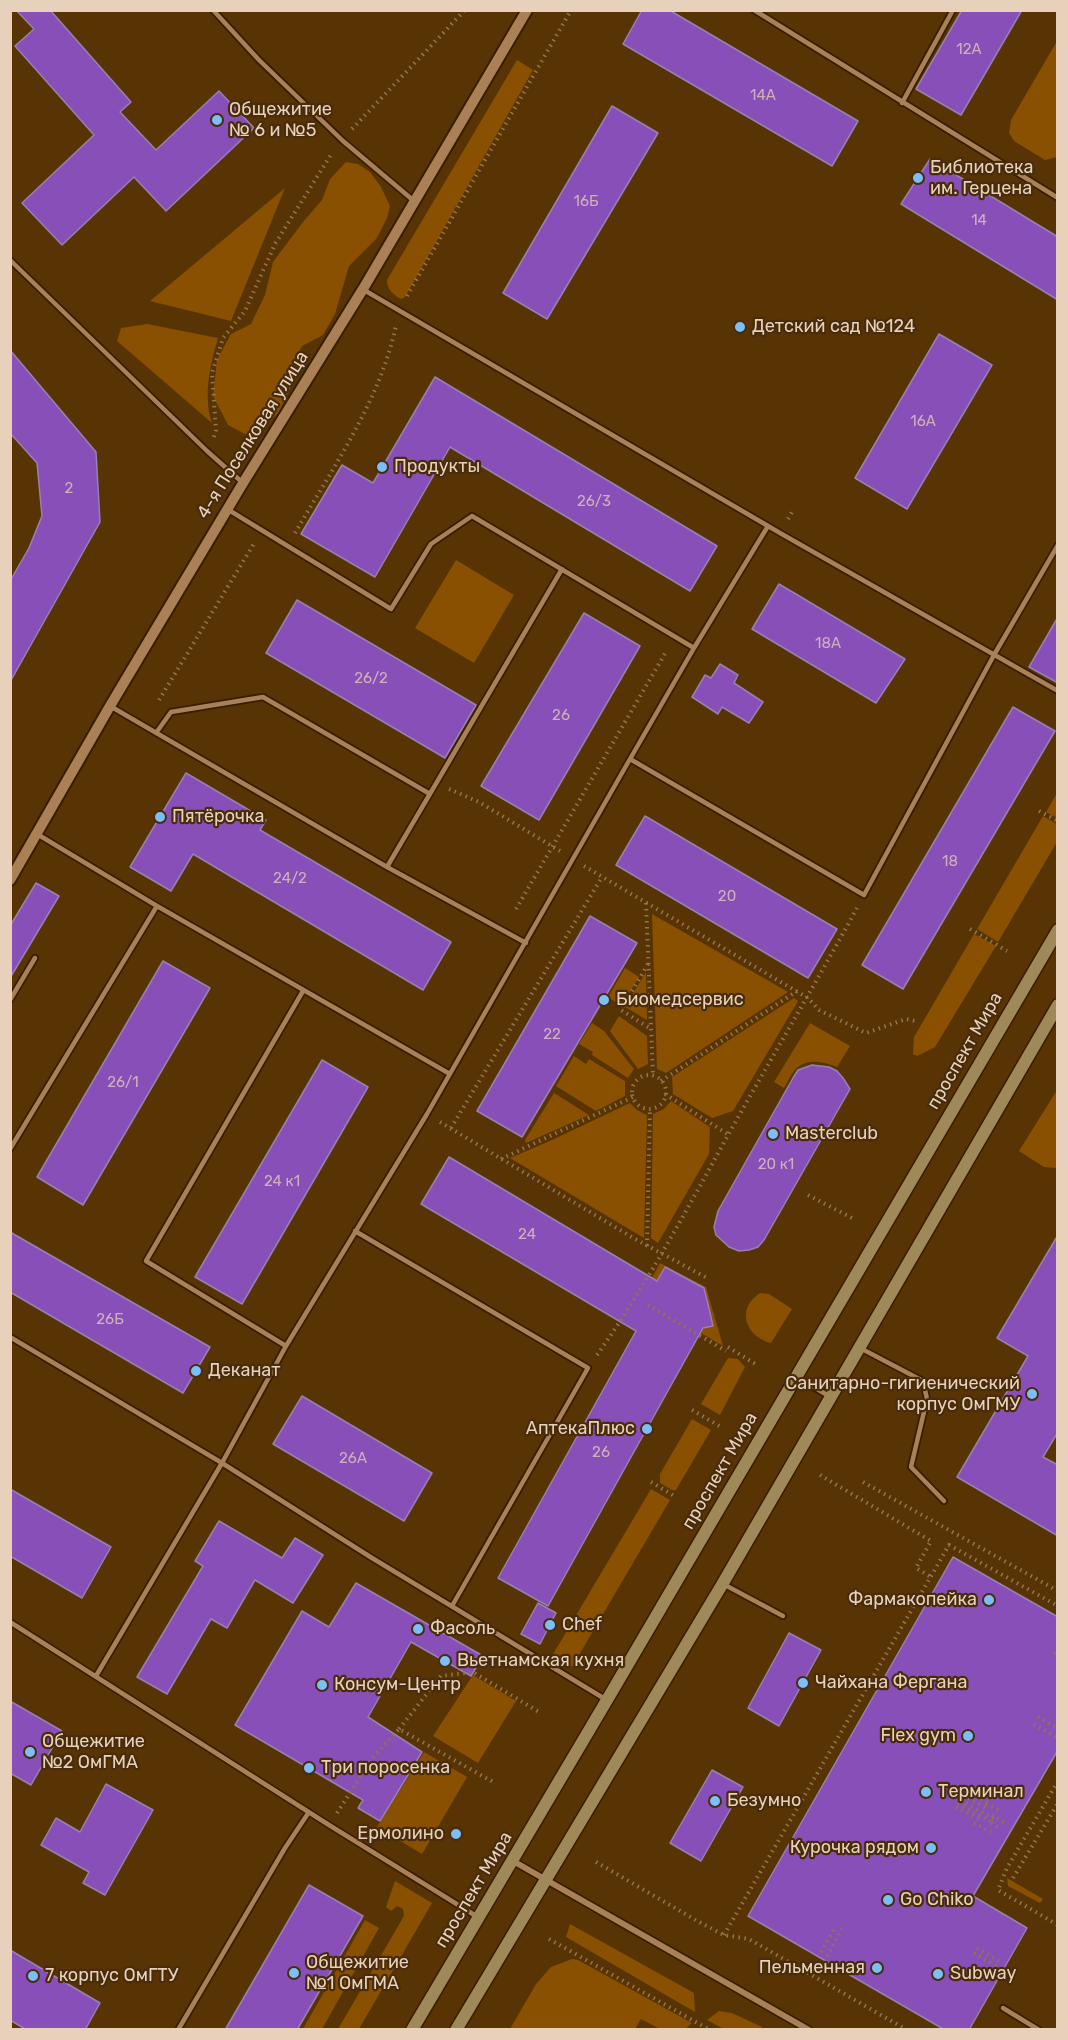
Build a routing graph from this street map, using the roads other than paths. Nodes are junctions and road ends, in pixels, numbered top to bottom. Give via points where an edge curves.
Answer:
1 (213, 10) edge
2 (527, 10) edge
3 (754, 10) edge
4 (953, 10) edge
5 (902, 103) junction
6 (1058, 198) edge
7 (414, 201) junction
8 (10, 260) edge
9 (363, 289) junction
10 (243, 483) junction
11 (227, 509) junction
12 (768, 526) junction
13 (1058, 545) edge
14 (562, 569) junction
15 (694, 648) junction
16 (994, 655) junction
17 (1058, 691) edge
18 (110, 706) junction
19 (156, 733) junction
20 (630, 759) junction
21 (430, 794) junction
22 (36, 834) junction
23 (387, 867) junction
24 (10, 880) edge
25 (157, 906) junction
26 (1058, 930) edge
27 (526, 943) junction
28 (35, 958) dead end
29 (303, 991) junction
30 (10, 1000) edge
31 (1058, 1005) edge
32 (450, 1074) junction
33 (10, 1149) edge
34 (355, 1231) junction
35 (10, 1337) edge
36 (286, 1346) junction
37 (859, 1348) junction
38 (795, 1376) junction
39 (832, 1397) junction
40 (222, 1463) junction
41 (944, 1502) dead end
42 (723, 1583) junction
43 (452, 1605) junction
44 (783, 1616) dead end
45 (10, 1622) edge
46 (96, 1676) junction
47 (607, 1700) junction
48 (309, 1812) junction
49 (513, 1861) junction
50 (545, 1878) junction
51 (479, 1917) junction
52 (1003, 2008) dead end
53 (178, 2030) edge
54 (412, 2030) edge
55 (456, 2030) edge
56 (809, 2030) edge
57 (1039, 2030) edge

1 - 7 lane via 341,139
2 - 7 street, 4-я Поселковая улица
3 - 5 lane
4 - 5 lane
5 - 6 lane
7 - 9 street, 4-я Поселковая улица
8 - 10 lane
9 - 10 street, 4-я Поселковая улица
9 - 12 lane
10 - 11 street, 4-я Поселковая улица
11 - 14 lane via 391,609 431,544 472,516
11 - 18 street, 4-я Поселковая улица
12 - 15 lane
12 - 16 lane
13 - 16 lane
14 - 15 lane
14 - 21 lane
15 - 20 lane
16 - 17 lane
16 - 20 lane via 864,895
18 - 19 lane
18 - 22 street, 4-я Поселковая улица
19 - 21 lane via 171,712 263,697
19 - 23 lane
20 - 27 lane
21 - 23 lane
22 - 24 street, 4-я Поселковая улица
22 - 25 lane
23 - 27 lane
25 - 29 lane
25 - 33 lane
26 - 38 main road, проспект Мира
27 - 32 lane
28 - 30 lane
29 - 32 lane
29 - 36 lane via 146,1261
31 - 37 main road
32 - 34 lane
34 - 36 lane
34 - 43 lane via 588,1368
35 - 40 lane
36 - 40 lane
37 - 39 main road
37 - 41 lane via 923,1381 927,1399 911,1467
38 - 39 lane
38 - 47 main road, проспект Мира
39 - 42 main road
40 - 43 lane
40 - 46 lane
42 - 44 lane
42 - 50 main road
43 - 47 lane
45 - 46 lane
46 - 48 lane
47 - 49 main road, проспект Мира
48 - 51 lane
48 - 53 lane
49 - 50 street
49 - 51 main road, проспект Мира
50 - 55 main road
50 - 56 street
51 - 54 main road, проспект Мира
52 - 57 lane

